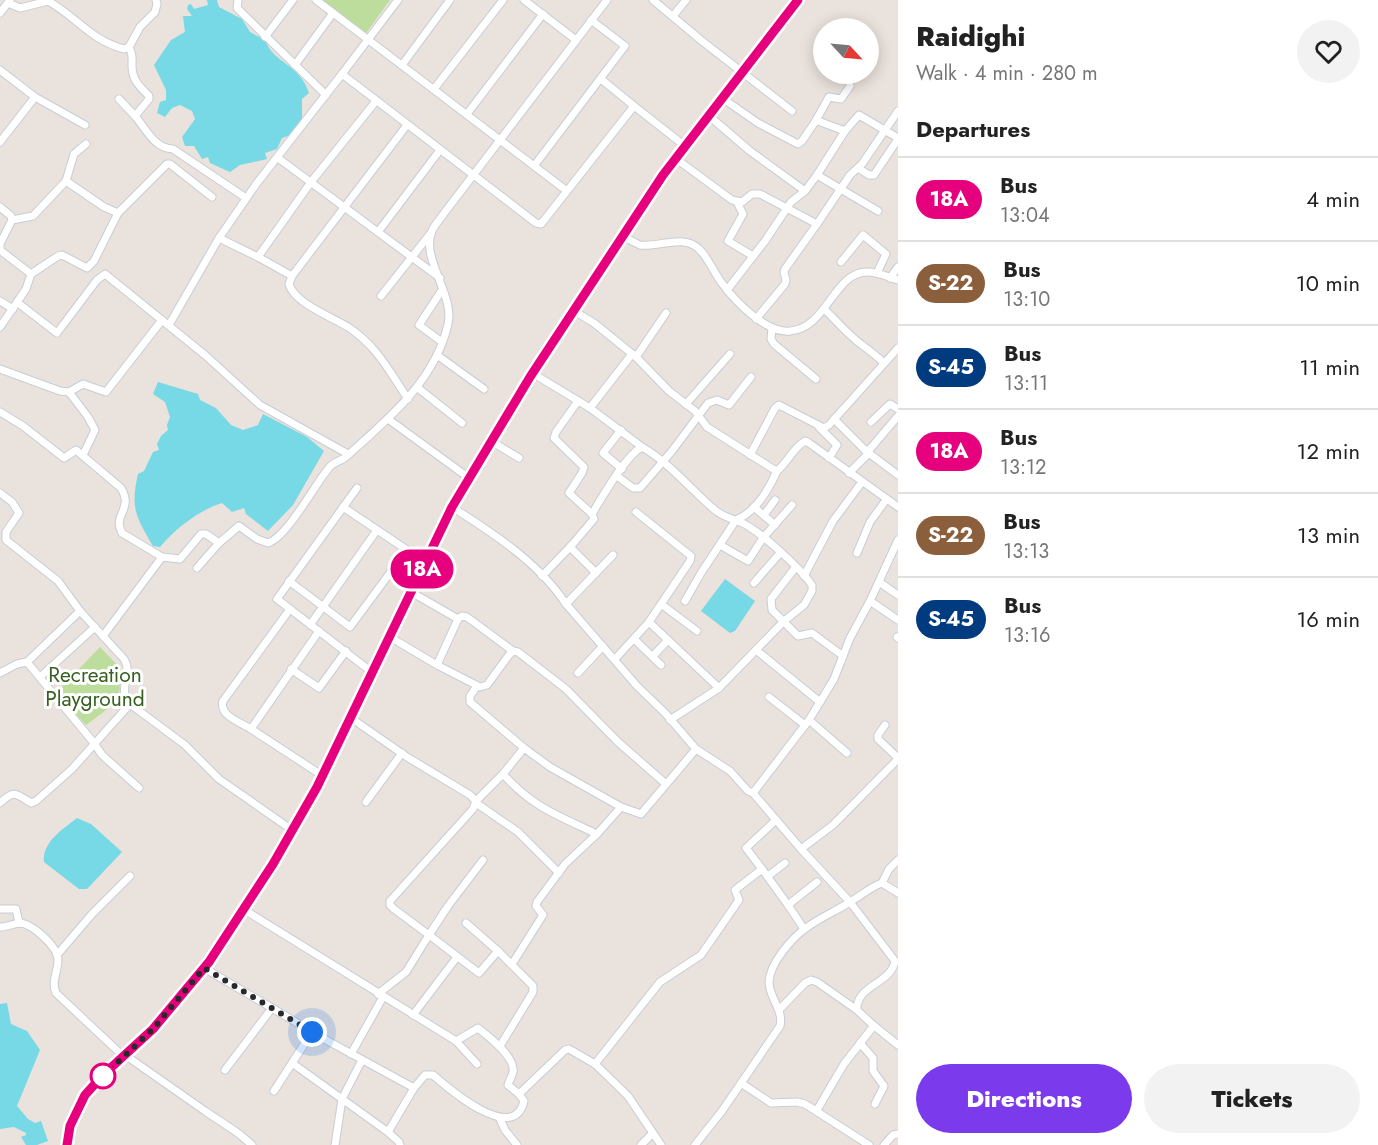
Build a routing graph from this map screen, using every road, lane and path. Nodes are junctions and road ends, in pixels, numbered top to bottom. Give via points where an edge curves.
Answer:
1 (156, 0) edge
2 (238, 0) edge
3 (293, 0) edge
4 (316, 0) edge
5 (398, 0) edge
6 (450, 0) edge
7 (503, 0) edge
8 (524, 0) edge
9 (653, 0) edge
10 (686, 0) edge
11 (798, 0) edge
12 (9, 2) edge
13 (603, 2) edge
14 (0, 13) edge
15 (333, 13) junction
16 (543, 14) junction
17 (673, 16) junction
18 (591, 20) junction
19 (265, 37) junction
20 (369, 39) junction
21 (576, 40) junction
22 (129, 47) junction
23 (295, 65) junction
24 (402, 65) junction
25 (0, 70) edge
26 (742, 72) junction
27 (342, 74) junction
28 (601, 79) junction
29 (850, 86) dead end
30 (434, 89) junction
31 (326, 95) junction
32 (36, 98) junction
33 (722, 98) junction
34 (119, 99) dead end
35 (376, 101) junction
36 (634, 106) junction
37 (792, 111) dead end
38 (898, 111) edge
39 (467, 114) junction
40 (708, 115) junction
41 (135, 116) junction
42 (815, 122) junction
43 (85, 125) dead end
44 (407, 125) junction
45 (884, 130) junction
46 (845, 131) junction
47 (898, 139) edge
48 (500, 141) junction
49 (0, 142) edge
50 (86, 144) dead end
51 (685, 146) junction
52 (440, 150) junction
53 (278, 158) junction
54 (675, 158) junction
55 (534, 166) junction
56 (858, 168) junction
57 (203, 170) junction
58 (473, 175) junction
59 (817, 175) junction
60 (66, 181) junction
61 (311, 182) junction
62 (195, 183) junction
63 (567, 190) junction
64 (805, 190) junction
65 (840, 190) junction
66 (212, 197) dead end
67 (246, 198) junction
68 (737, 202) junction
69 (0, 207) edge
70 (345, 207) junction
71 (787, 208) junction
72 (878, 211) dead end
73 (118, 213) junction
74 (12, 220) junction
75 (817, 224) junction
76 (378, 232) junction
77 (431, 232) junction
78 (624, 237) junction
79 (219, 238) junction
80 (753, 256) junction
81 (258, 257) junction
82 (412, 257) junction
83 (841, 262) dead end
84 (898, 267) edge
85 (877, 273) junction
86 (30, 274) junction
87 (291, 276) junction
88 (440, 278) junction
89 (894, 279) edge
90 (442, 290) junction
91 (727, 290) junction
92 (381, 296) dead end
93 (0, 301) edge
94 (15, 306) junction
95 (824, 309) junction
96 (574, 311) junction
97 (666, 313) dead end
98 (756, 319) junction
99 (162, 320) junction
100 (169, 325) junction
101 (0, 327) edge
102 (772, 328) junction
103 (442, 342) junction
104 (898, 348) edge
105 (730, 354) dead end
106 (437, 355) junction
107 (634, 356) junction
108 (884, 363) junction
109 (0, 369) edge
110 (532, 373) junction
111 (751, 377) dead end
112 (816, 379) dead end
113 (418, 388) junction
114 (484, 389) dead end
115 (69, 392) junction
116 (408, 399) junction
117 (578, 401) junction
118 (686, 404) junction
119 (590, 408) junction
120 (898, 409) edge
121 (0, 412) edge
122 (697, 415) junction
123 (898, 416) edge
124 (388, 419) junction
125 (834, 419) junction
126 (871, 422) dead end
127 (462, 423) dead end
128 (819, 427) junction
129 (621, 430) junction
130 (491, 441) junction
131 (642, 447) junction
132 (867, 452) junction
133 (348, 454) junction
134 (83, 455) junction
135 (750, 455) junction
136 (519, 458) dead end
137 (829, 458) junction
138 (663, 462) junction
139 (622, 468) junction
140 (777, 471) junction
141 (849, 473) junction
142 (898, 475) edge
143 (617, 476) junction
144 (469, 478) junction
145 (862, 482) junction
146 (357, 488) dead end
147 (0, 493) edge
148 (775, 500) dead end
149 (886, 500) junction
150 (792, 505) dead end
151 (343, 507) junction
152 (452, 507) junction
153 (754, 507) junction
154 (898, 507) edge
155 (636, 512) dead end
156 (592, 514) junction
157 (764, 515) junction
158 (736, 520) junction
159 (775, 525) junction
160 (377, 530) junction
161 (763, 538) junction
162 (898, 540) edge
163 (219, 543) junction
164 (720, 545) junction
165 (571, 546) junction
166 (407, 550) junction
167 (780, 553) junction
168 (856, 553) dead end
169 (613, 555) dead end
170 (162, 557) junction
171 (425, 562) junction
172 (689, 562) junction
173 (197, 568) dead end
174 (795, 568) junction
175 (596, 573) junction
176 (701, 573) junction
177 (542, 576) junction
178 (804, 576) junction
179 (290, 581) junction
180 (879, 582) junction
181 (754, 583) dead end
182 (411, 592) junction
183 (898, 595) edge
184 (685, 601) dead end
185 (870, 601) junction
186 (566, 604) junction
187 (661, 604) junction
188 (323, 607) junction
189 (290, 609) junction
190 (80, 611) junction
191 (458, 619) junction
192 (898, 620) edge
193 (784, 621) junction
194 (649, 622) junction
195 (310, 625) junction
196 (95, 627) junction
197 (319, 631) junction
198 (697, 632) dead end
199 (104, 636) junction
200 (390, 637) junction
201 (634, 639) junction
202 (668, 640) junction
203 (603, 646) junction
204 (756, 650) junction
205 (513, 651) junction
206 (347, 653) junction
207 (653, 656) junction
208 (843, 656) junction
209 (615, 659) junction
210 (27, 662) junction
211 (437, 665) junction
212 (661, 665) dead end
213 (291, 669) junction
214 (0, 673) edge
215 (374, 673) junction
216 (578, 673) dead end
217 (40, 677) junction
218 (477, 686) junction
219 (719, 688) junction
220 (769, 698) dead end
221 (820, 702) junction
222 (130, 704) junction
223 (351, 718) junction
224 (670, 720) junction
225 (807, 723) junction
226 (885, 725) dead end
227 (251, 729) junction
228 (94, 742) junction
229 (524, 748) junction
230 (696, 748) junction
231 (402, 753) junction
232 (847, 753) dead end
233 (898, 758) edge
234 (503, 774) junction
235 (323, 776) junction
236 (666, 784) junction
237 (139, 788) dead end
238 (753, 793) junction
239 (366, 802) dead end
240 (476, 802) junction
241 (0, 803) edge
242 (621, 807) junction
243 (776, 819) junction
244 (292, 830) junction
245 (597, 834) junction
246 (801, 849) junction
247 (483, 860) dead end
248 (898, 860) edge
249 (784, 863) dead end
250 (762, 869) junction
251 (559, 873) junction
252 (130, 876) dead end
253 (768, 876) junction
254 (817, 882) dead end
255 (882, 882) junction
256 (898, 893) edge
257 (850, 902) junction
258 (788, 905) junction
259 (0, 909) edge
260 (243, 909) junction
261 (19, 923) junction
262 (466, 923) dead end
263 (0, 927) edge
264 (804, 929) junction
265 (429, 935) junction
266 (498, 951) junction
267 (57, 955) junction
268 (457, 957) junction
269 (897, 959) edge
270 (512, 964) junction
271 (204, 968) junction
272 (380, 995) junction
273 (272, 1008) junction
274 (779, 1010) junction
275 (857, 1010) junction
276 (413, 1015) junction
277 (873, 1025) junction
278 (312, 1032) junction
279 (456, 1041) junction
280 (860, 1043) junction
281 (898, 1045) edge
282 (500, 1046) junction
283 (351, 1054) junction
284 (124, 1055) junction
285 (362, 1060) junction
286 (292, 1063) junction
287 (477, 1064) dead end
288 (596, 1064) junction
289 (225, 1070) dead end
290 (741, 1083) junction
291 (414, 1088) junction
292 (274, 1091) dead end
293 (519, 1094) junction
294 (342, 1099) junction
295 (875, 1104) dead end
296 (817, 1110) junction
297 (500, 1119) junction
298 (388, 1132) junction
299 (652, 1134) junction
300 (898, 1134) edge
301 (67, 1145) edge
302 (252, 1145) edge
303 (335, 1145) edge
304 (400, 1145) edge
305 (517, 1145) edge
306 (641, 1145) edge
307 (661, 1145) edge
308 (695, 1145) edge
309 (869, 1145) edge
310 (884, 1145) edge

1 - 22 street via 155,12 140,27
2 - 19 street via 237,8
3 - 19 street
4 - 15 street
5 - 20 street
6 - 24 street
7 - 30 street
8 - 16 street
9 - 17 street
10 - 17 street
11 - 26 main road
12 - 14 street
12 - 22 street via 20,8 48,2 97,39 121,49
13 - 18 street
15 - 20 street
15 - 23 street
16 - 21 street
16 - 39 street
17 - 26 street
18 - 21 street
18 - 28 street via 626,46
19 - 23 street
20 - 24 street
20 - 27 street
21 - 48 street
22 - 41 street via 134,80 149,96
23 - 31 street
24 - 30 street
25 - 32 street
26 - 33 main road
26 - 37 street
27 - 31 street
27 - 35 street
28 - 36 street
28 - 55 street
29 - 42 street via 841,99 829,97
30 - 39 street
31 - 53 street
32 - 43 street
32 - 49 street
33 - 40 main road
33 - 42 street via 798,144
34 - 41 street
35 - 44 street
35 - 61 street
36 - 51 street
36 - 63 street
38 - 45 street
39 - 48 street
40 - 51 main road
40 - 64 street via 750,152
41 - 57 street via 159,146 173,149
42 - 46 street
44 - 52 street
44 - 70 street
45 - 46 street via 860,115
45 - 47 street
45 - 56 street
46 - 59 street
47 - 56 street via 874,176
48 - 55 street
48 - 58 street
50 - 60 street via 74,154
51 - 54 main road
52 - 58 street
52 - 76 street
53 - 61 street
53 - 67 street
54 - 68 street
54 - 78 main road
55 - 63 street
56 - 65 street
57 - 62 street
57 - 67 street
58 - 63 street via 538,224
58 - 77 street
59 - 64 street
59 - 65 street
60 - 73 street
60 - 74 street via 33,216
61 - 70 street
61 - 81 street
62 - 66 street
62 - 73 street via 167,164
64 - 71 street
65 - 72 street
65 - 75 street
67 - 79 street
68 - 71 street via 756,192
68 - 80 street via 743,214 728,241
69 - 74 street
70 - 76 street
70 - 87 street
71 - 75 street
71 - 80 street
73 - 86 street via 87,268 62,255
74 - 86 street via 0,250
75 - 98 street via 785,269 785,284
76 - 82 street
77 - 82 street
77 - 88 street via 431,249
78 - 91 street via 639,244 686,242 696,246
78 - 96 main road
79 - 81 street
79 - 100 street
80 - 91 street
81 - 87 street
82 - 88 street
82 - 92 street
83 - 85 street via 862,235 886,254
84 - 89 street
85 - 89 street
85 - 95 street via 859,273 849,278
86 - 94 street
87 - 116 street via 289,284 295,295 369,344
88 - 90 street
90 - 103 street via 450,310
90 - 103 street via 419,325
91 - 98 street
93 - 94 street
94 - 99 street via 57,333 96,280 105,274
94 - 101 street
95 - 102 street via 802,328 790,332
95 - 108 street
96 - 107 street
96 - 110 main road
97 - 107 street
98 - 102 street
99 - 100 street
99 - 115 street via 106,392 83,384
100 - 133 street via 260,405
102 - 112 street via 774,344
103 - 106 street
104 - 108 street
105 - 118 street
106 - 113 street
106 - 114 street
107 - 118 street
107 - 119 street
108 - 125 street
109 - 115 street
110 - 117 street
110 - 130 main road
111 - 122 street via 729,405 712,400
113 - 116 street
113 - 127 street
115 - 134 street via 94,430
116 - 124 street
117 - 119 street
117 - 156 street via 554,438 584,467 569,493
118 - 122 street
119 - 129 street
120 - 126 street via 887,406
121 - 134 street via 64,458 76,450
122 - 135 street via 707,427
122 - 138 street
123 - 132 street
124 - 133 street
124 - 144 street
125 - 128 street via 824,428
125 - 132 street
128 - 135 street via 779,405
128 - 137 street via 837,445
129 - 131 street
129 - 139 street via 603,453
130 - 136 street
130 - 144 main road
131 - 138 street
131 - 139 street
132 - 141 street
132 - 142 street
133 - 163 street via 329,467 273,542 257,539 239,526
134 - 170 street via 126,497 119,520 122,533
135 - 140 street
137 - 140 street via 805,441
137 - 141 street
138 - 143 street via 637,490
138 - 158 street via 716,511
139 - 143 street
140 - 153 street
141 - 145 street
143 - 156 street
144 - 152 main road
145 - 149 street
145 - 178 street via 833,521
146 - 151 street
147 - 190 street via 19,513 6,532 6,540 58,581
148 - 157 street
149 - 154 street
149 - 168 street via 870,522
150 - 159 street
151 - 160 street
151 - 179 street
152 - 171 main road
152 - 177 street via 488,530
153 - 157 street
153 - 158 street
155 - 172 street via 688,552
156 - 165 street via 592,523
157 - 159 street
158 - 161 street
158 - 164 street
159 - 161 street
160 - 166 street
160 - 188 street
161 - 164 street via 748,561
161 - 167 street
162 - 180 street
163 - 170 street via 203,534 180,559
163 - 173 street
164 - 176 street
165 - 175 street
165 - 177 street
166 - 171 street
166 - 188 street via 350,627
167 - 174 street
167 - 181 street
169 - 175 street
170 - 199 street
171 - 182 main road
172 - 176 street
172 - 187 street
174 - 178 street
174 - 193 street via 771,599 772,610
175 - 186 street
176 - 184 street
177 - 186 street
178 - 193 street via 812,591 804,605
179 - 188 street
179 - 189 street via 277,598
180 - 183 street
180 - 185 street
182 - 191 street
182 - 200 main road
185 - 192 street
185 - 208 street
186 - 203 street
187 - 194 street
187 - 198 street
188 - 195 street
189 - 195 street
189 - 227 street via 223,701 224,713
190 - 196 street
190 - 210 street
191 - 205 street via 467,617
191 - 211 street
193 - 204 street
193 - 208 street via 798,636 812,633
194 - 201 street
194 - 202 street
195 - 197 street
196 - 199 street
196 - 217 street
197 - 206 street
197 - 213 street
199 - 222 street via 127,665 123,689
200 - 211 street
200 - 215 main road
201 - 207 street
201 - 209 street
202 - 207 street
202 - 219 street
203 - 209 street
203 - 216 street
204 - 219 street
204 - 221 street
205 - 218 street via 487,685
205 - 236 street via 523,654 566,689
206 - 213 street via 319,688
206 - 215 street
207 - 212 street
208 - 221 street
209 - 224 street
210 - 214 street
210 - 217 street
211 - 218 street
213 - 227 street
215 - 223 main road
217 - 228 street
218 - 229 street via 470,702
219 - 224 street
220 - 225 street
221 - 225 street
222 - 228 street
222 - 244 street via 185,745 219,778
223 - 231 street
223 - 235 main road
224 - 230 street
225 - 232 street
225 - 238 street
226 - 233 street via 878,739
227 - 235 street
228 - 237 street via 102,755
228 - 241 street via 72,769 33,803 15,794
229 - 234 street
229 - 242 street
230 - 236 street
230 - 238 street via 730,771
231 - 239 street
231 - 240 street
233 - 246 street via 832,825
234 - 240 street
234 - 245 street via 527,799
235 - 244 main road
236 - 242 street via 641,814
238 - 243 street
240 - 251 street via 518,832
240 - 265 street via 390,901 394,909
242 - 245 street
243 - 246 street
243 - 250 street via 746,848
244 - 260 main road
245 - 251 street
246 - 257 street
247 - 265 street
248 - 255 street
249 - 253 street
250 - 253 street
250 - 288 street via 735,890 739,900 701,955 660,982
251 - 270 street via 537,902 543,915
252 - 267 street
253 - 258 street
254 - 258 street
255 - 256 street
255 - 257 street
257 - 264 street
257 - 269 street
258 - 264 street
259 - 261 street via 16,909
260 - 271 main road
260 - 272 street
261 - 263 street
261 - 267 street via 41,935
262 - 266 street
264 - 274 street via 777,961 769,980
265 - 268 street
265 - 272 street via 406,972
266 - 268 street via 479,974
266 - 270 street
267 - 284 street via 56,993
268 - 276 street
269 - 275 street via 883,981 872,984 864,994
270 - 282 street via 534,988
271 - 273 street
271 - 284 main road via 153,1029
272 - 276 street
272 - 283 street
273 - 278 street
273 - 289 street
274 - 275 street via 811,980
274 - 290 street via 780,1026
275 - 277 street
276 - 279 street
277 - 280 street
277 - 281 street
278 - 283 street
278 - 286 street
279 - 282 street via 478,1028
279 - 287 street
280 - 295 street via 873,1058 873,1071 884,1086
280 - 296 street
282 - 293 street via 513,1066 509,1087
283 - 285 street
284 - 301 main road via 85,1095 70,1126
284 - 302 street
285 - 291 street
285 - 294 street
286 - 292 street
286 - 294 street
288 - 293 street via 565,1050
288 - 299 street via 628,1096
290 - 296 street via 771,1103 798,1102
290 - 308 street
291 - 297 street via 424,1075 433,1075 472,1108
291 - 298 street
293 - 297 street via 524,1101 519,1112 511,1119
294 - 298 street
294 - 303 street
296 - 309 street
297 - 305 street
298 - 304 street
299 - 306 street
299 - 307 street
300 - 310 street

